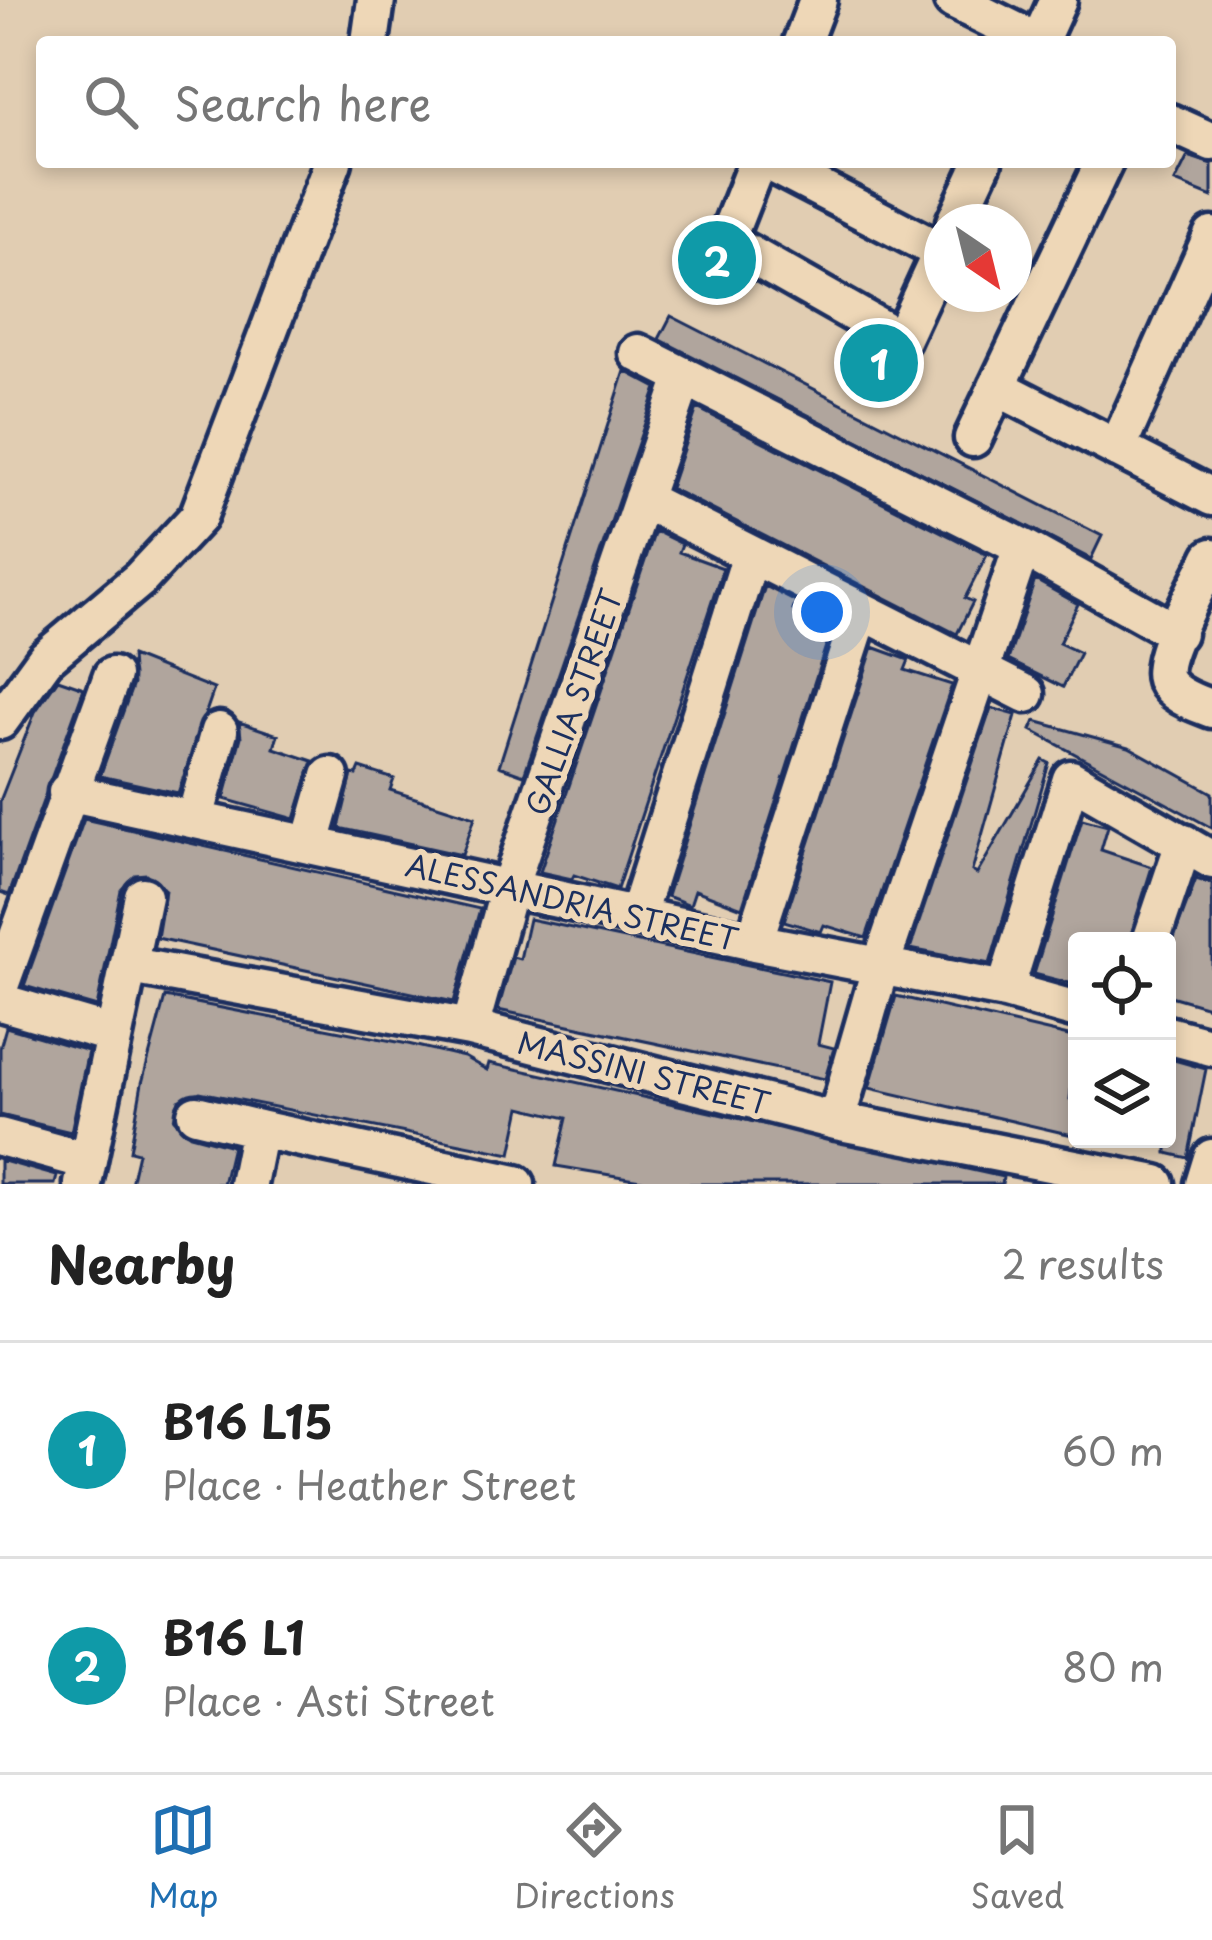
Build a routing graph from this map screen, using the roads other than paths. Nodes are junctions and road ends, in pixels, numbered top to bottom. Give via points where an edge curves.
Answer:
1 (376, 0) edge
2 (818, 0) edge
3 (953, 0) edge
4 (1058, 0) edge
5 (371, 36) edge
6 (804, 36) edge
7 (1027, 36) edge
8 (1042, 36) edge
9 (1176, 126) edge
10 (1212, 142) edge
11 (331, 168) edge
12 (755, 168) edge
13 (779, 168) edge
14 (980, 168) edge
15 (1101, 168) edge
16 (963, 204) edge
17 (1212, 236) edge
18 (924, 242) edge
19 (924, 290) edge
20 (638, 352) dead end
21 (684, 377) junction
22 (997, 387) junction
23 (973, 438) dead end
24 (1118, 449) junction
25 (1212, 497) edge
26 (642, 499) junction
27 (1022, 547) junction
28 (750, 557) junction
29 (1210, 566) edge
30 (861, 612) junction
31 (1177, 633) junction
32 (978, 669) junction
33 (112, 676) dead end
34 (1026, 694) dead end
35 (1212, 709) edge
36 (0, 721) edge
37 (219, 731) dead end
38 (330, 776) dead end
39 (68, 792) junction
40 (194, 818) junction
41 (311, 843) junction
42 (1198, 851) edge
43 (510, 885) junction
44 (142, 896) dead end
45 (637, 915) junction
46 (1155, 932) edge
47 (754, 942) junction
48 (881, 965) junction
49 (131, 966) junction
50 (0, 986) edge
51 (1005, 990) junction
52 (0, 1002) edge
53 (1068, 1008) edge
54 (470, 1028) junction
55 (114, 1035) junction
56 (1176, 1037) edge
57 (1212, 1047) edge
58 (196, 1114) dead end
59 (836, 1121) junction
60 (259, 1129) junction
61 (0, 1137) edge
62 (1212, 1158) edge
63 (85, 1172) edge
64 (248, 1184) edge
65 (516, 1184) edge
66 (1156, 1184) edge
67 (1204, 1184) edge

1 - 5 street
2 - 6 street
3 - 7 street
4 - 8 street
9 - 10 street
11 - 36 street via 198,517 45,659
12 - 19 street via 726,241 901,340
13 - 18 street
14 - 16 street
15 - 22 street
17 - 24 street
20 - 21 street
21 - 26 street, GALLIA STREET
21 - 27 street
22 - 23 street
22 - 24 street
24 - 25 street
26 - 28 street
26 - 43 street, GALLIA STREET
27 - 31 street
27 - 32 street
28 - 30 street
28 - 45 street
29 - 31 street
30 - 32 street
30 - 47 street
31 - 35 street via 1164,660 1166,680
32 - 34 street
32 - 48 street
33 - 39 street
37 - 40 street
38 - 41 street
39 - 40 street, ALESSANDRIA STREET
39 - 50 street
40 - 41 street, ALESSANDRIA STREET
41 - 43 street, ALESSANDRIA STREET
42 - 46 street
42 - 51 street via 1071,779
43 - 45 street, ALESSANDRIA STREET
43 - 54 street, GALLIA STREET
44 - 49 street
45 - 47 street, ALESSANDRIA STREET
47 - 48 street, ALESSANDRIA STREET
48 - 51 street, ALESSANDRIA STREET
48 - 59 street
49 - 54 street, MASSINI STREET
49 - 55 street
51 - 53 street, ALESSANDRIA STREET
52 - 55 street
54 - 59 street, MASSINI STREET
55 - 63 street
56 - 57 street
58 - 60 street
59 - 66 street, MASSINI STREET
60 - 64 street
60 - 65 street
61 - 63 street
62 - 67 street

